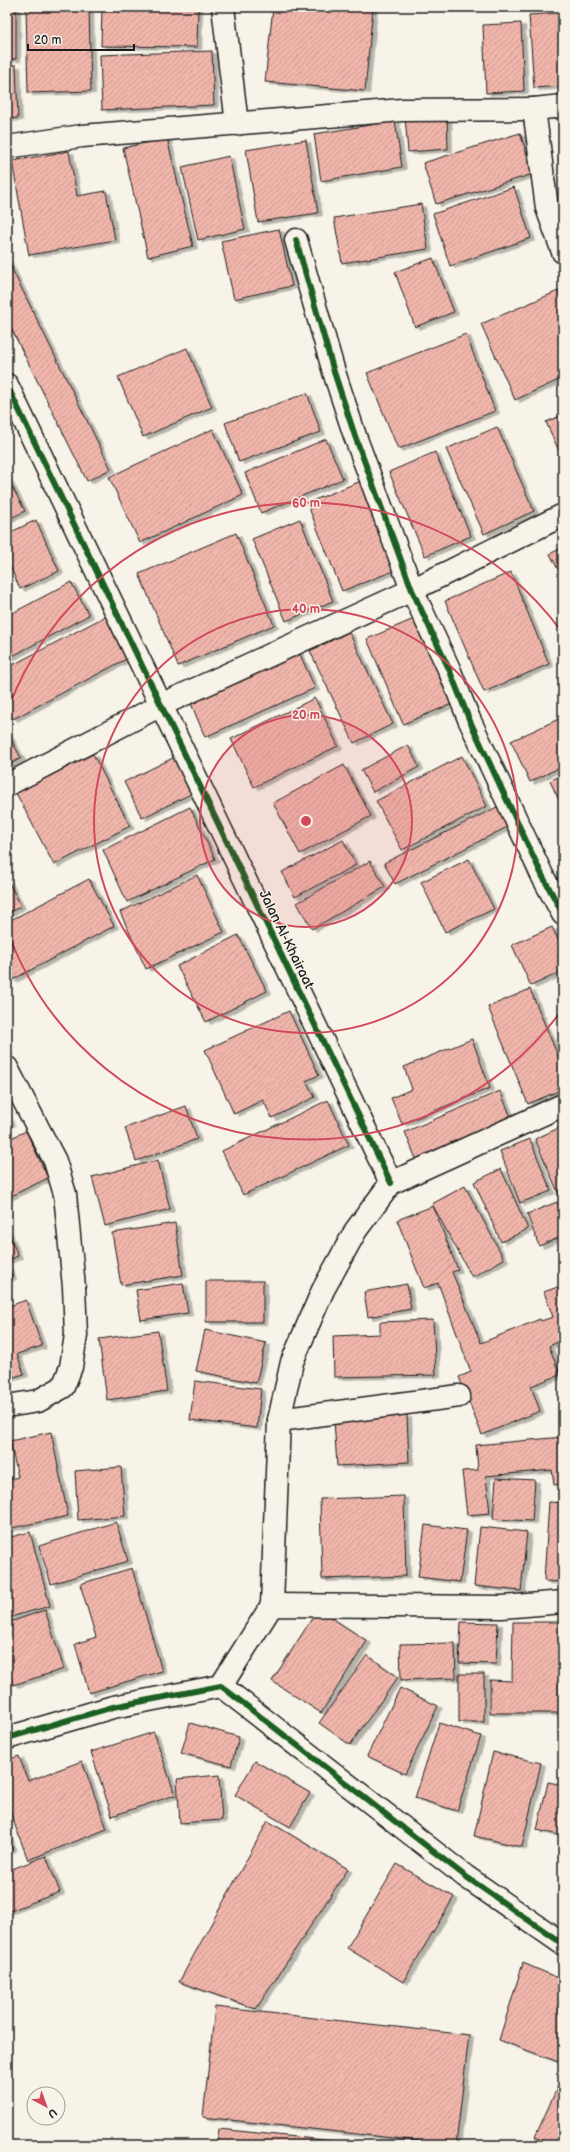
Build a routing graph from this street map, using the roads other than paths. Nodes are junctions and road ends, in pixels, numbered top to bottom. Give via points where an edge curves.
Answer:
1 (223, 7) edge
2 (563, 106) edge
3 (534, 109) junction
4 (237, 124) junction
5 (7, 147) edge
6 (296, 240) dead end
7 (563, 252) edge
8 (7, 385) edge
9 (563, 515) edge
10 (412, 590) junction
11 (161, 705) junction
12 (7, 785) edge
13 (563, 914) edge
14 (7, 1068) edge
15 (563, 1105) edge
16 (391, 1183) junction
17 (459, 1396) dead end
18 (7, 1406) edge
19 (279, 1420) junction
20 (563, 1602) edge
21 (272, 1605) junction
22 (221, 1686) junction
23 (7, 1738) edge
24 (563, 1944) edge

1 - 4 street
2 - 3 street
3 - 4 street via 402,110
3 - 7 street via 547,208
4 - 5 street via 82,136
6 - 10 street via 352,429
8 - 11 street, Jalan Al-Khairaat
9 - 10 street
10 - 11 street
10 - 13 street via 469,719
11 - 12 street
11 - 16 street, Jalan Al-Khairaat
14 - 18 street via 55,1161 65,1194 76,1335 71,1367 63,1387 38,1401
15 - 16 street
16 - 19 street via 356,1230 323,1290 292,1362
17 - 19 street
19 - 21 street
20 - 21 street via 494,1608
21 - 22 street
22 - 23 street via 113,1707
22 - 24 street via 465,1876

